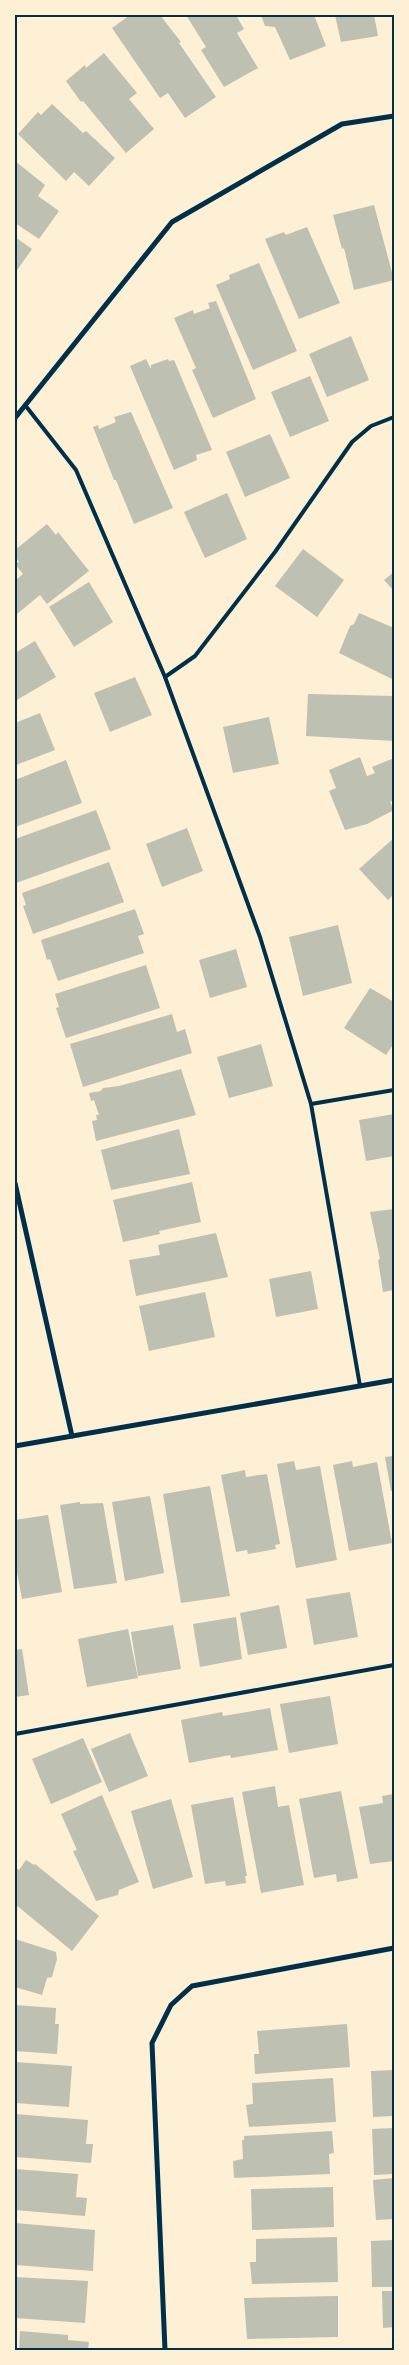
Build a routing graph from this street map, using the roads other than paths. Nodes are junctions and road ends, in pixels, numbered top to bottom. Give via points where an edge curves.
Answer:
1 (394, 116) edge
2 (25, 405) junction
3 (394, 417) edge
4 (15, 418) edge
5 (166, 677) junction
6 (394, 1090) edge
7 (312, 1104) junction
8 (15, 1183) edge
9 (394, 1380) edge
10 (360, 1386) junction
11 (72, 1436) junction
12 (15, 1446) edge
13 (394, 1665) edge
14 (15, 1734) edge
15 (394, 1948) edge
16 (165, 2350) edge

1 - 2 street via 342,124 172,222
2 - 4 street
2 - 5 lane via 76,470
3 - 5 lane via 370,426 352,442 275,552 195,656
5 - 7 lane via 260,937
6 - 7 lane
7 - 10 lane
8 - 11 street
9 - 10 street
10 - 11 street
11 - 12 street
13 - 14 lane
15 - 16 street via 192,1986 170,2005 152,2043

